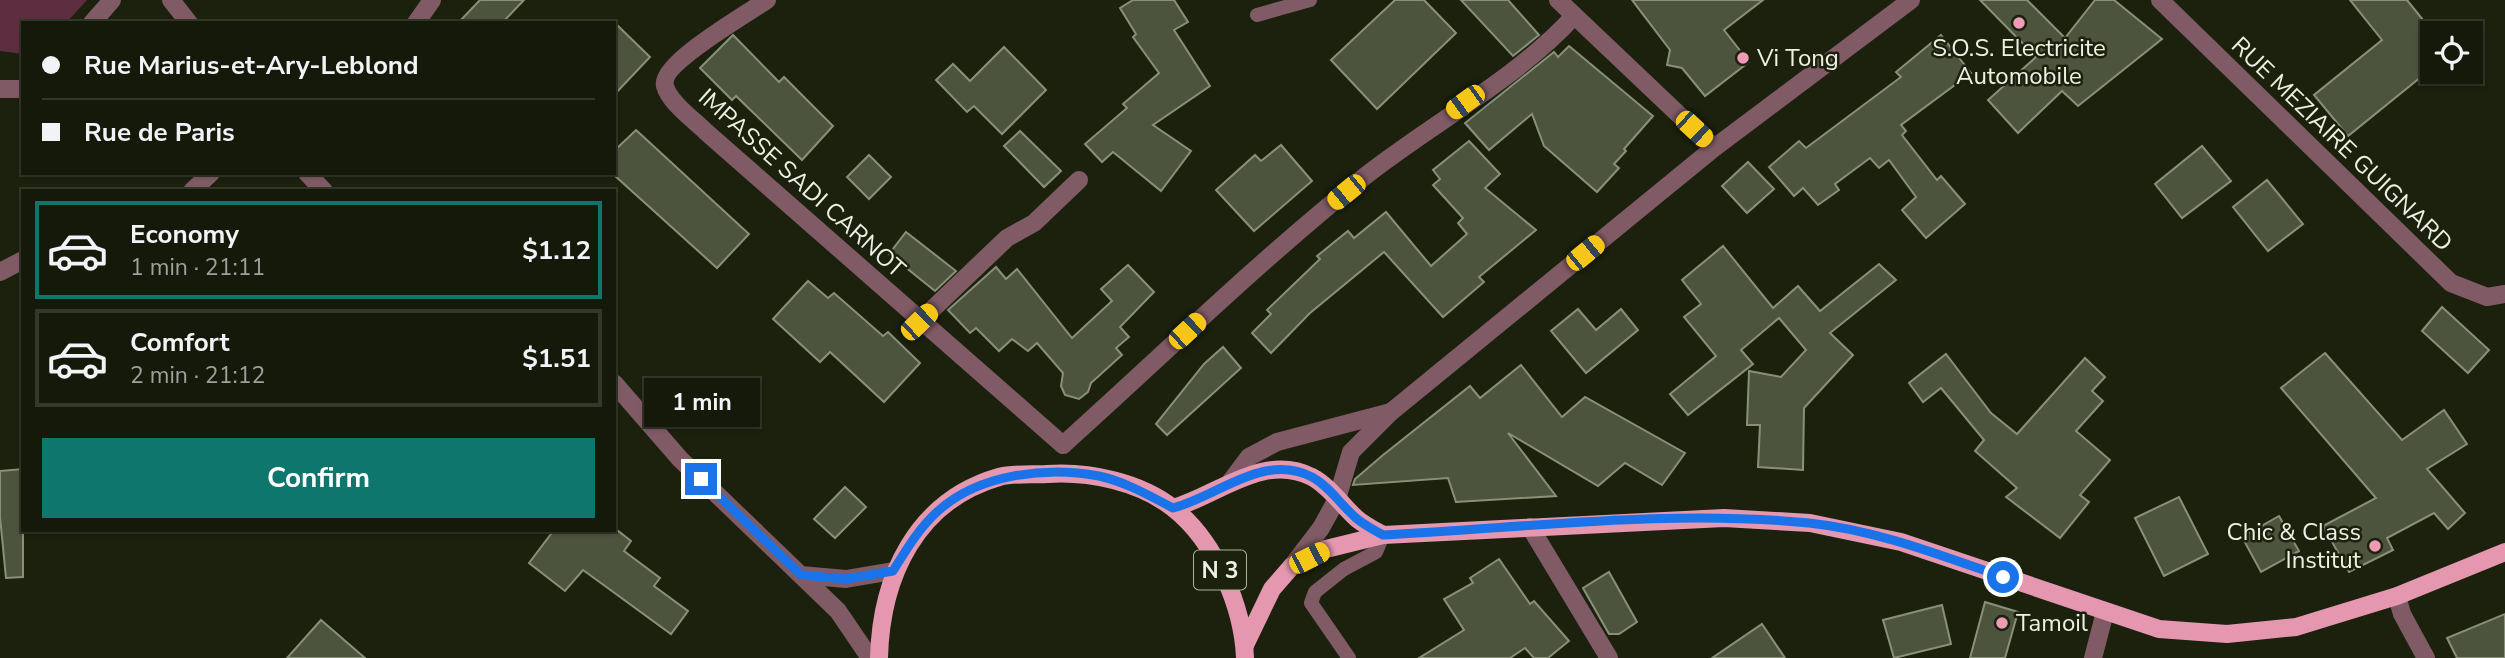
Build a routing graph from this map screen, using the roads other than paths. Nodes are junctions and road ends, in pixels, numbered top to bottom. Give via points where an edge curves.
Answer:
1 (111, 0) edge
2 (171, 0) edge
3 (432, 0) edge
4 (767, 0) edge
5 (1310, 0) edge
6 (1558, 0) edge
7 (1911, 0) edge
8 (2160, 0) edge
9 (1257, 15) dead end
10 (1574, 16) junction
11 (94, 21) edge
12 (187, 21) edge
13 (417, 21) edge
14 (0, 89) edge
15 (21, 89) edge
16 (1714, 148) junction
17 (209, 175) edge
18 (1079, 180) dead end
19 (194, 189) edge
20 (21, 261) edge
21 (0, 272) edge
22 (2505, 295) edge
23 (919, 322) junction
24 (616, 385) edge
25 (1391, 411) junction
26 (1063, 445) junction
27 (1063, 473) junction
28 (1231, 481) junction
29 (1337, 499) junction
30 (1173, 508) junction
31 (1530, 527) junction
32 (1383, 535) junction
33 (2505, 552) edge
34 (1292, 566) junction
35 (893, 571) junction
36 (801, 575) junction
37 (2397, 596) junction
38 (2105, 612) junction
39 (1245, 651) edge
40 (870, 658) edge
41 (879, 658) edge
42 (1349, 658) edge
43 (1609, 658) edge
44 (2093, 658) edge
45 (2426, 658) edge

1 - 11 street
2 - 12 street
3 - 13 street
4 - 23 street, IMPASSE SADI CARNOT via 687,54 665,76 667,92
5 - 9 lane
6 - 10 street
7 - 16 street
8 - 22 street, RUE MEZIAIRE GUIGNARD via 2451,283 2487,297
10 - 16 street
10 - 26 street via 1523,62 1385,160 1306,224
14 - 15 street
16 - 25 street
17 - 19 street
18 - 23 street via 1034,223 1007,238
20 - 21 street
23 - 26 street, IMPASSE SADI CARNOT
24 - 36 street via 680,459
25 - 28 street via 1277,442 1249,457
25 - 29 street via 1351,452
26 - 27 street
27 - 30 main road, N 3 via 1100,477 1135,488
27 - 35 main road, N 3 via 1000,477 956,497 911,541
28 - 29 main road via 1278,469 1311,477
28 - 30 main road via 1193,503
29 - 32 main road via 1357,520
29 - 34 street
30 - 39 main road, N 3 via 1199,536 1220,570 1237,612
31 - 32 main road, N 3
31 - 38 main road, N 3 via 1724,518 1811,523 1901,542
31 - 43 street
32 - 34 main road, N 3 via 1326,549
32 - 42 lane via 1376,552 1344,569 1315,592 1311,603
33 - 37 main road, N 3
34 - 39 main road, N 3 via 1272,589
35 - 36 street via 846,579
35 - 41 main road, N 3
36 - 40 street via 838,611
37 - 38 main road, N 3 via 2296,626 2227,634 2159,629
37 - 45 street
38 - 44 street

